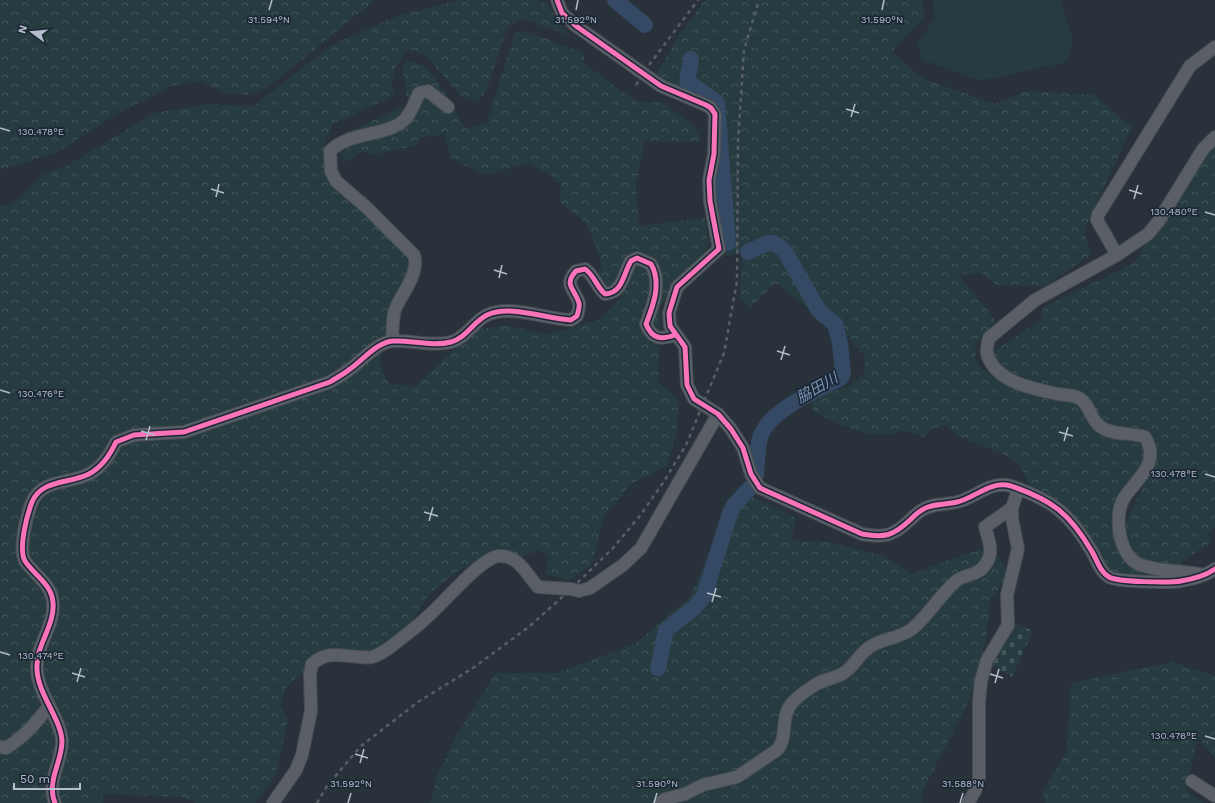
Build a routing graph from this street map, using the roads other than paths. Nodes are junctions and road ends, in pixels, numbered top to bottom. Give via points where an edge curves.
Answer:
1 (557, 0) edge
2 (1215, 47) edge
3 (448, 107) dead end
4 (1215, 136) edge
5 (1117, 256) junction
6 (675, 335) junction
7 (392, 341) junction
8 (718, 414) junction
9 (1018, 490) junction
10 (1012, 508) junction
11 (1210, 572) edge
12 (49, 706) junction
13 (0, 747) edge
14 (1192, 782) dead end
15 (1215, 796) edge
16 (55, 803) edge
17 (273, 803) edge
18 (660, 803) edge
19 (968, 803) edge

1 - 6 street via 562,13 576,26 661,86 706,105 715,114 714,154 709,180 710,201 719,249 677,287 669,313 670,326
2 - 5 street via 1190,66 1098,215 1097,220
3 - 7 street via 428,91 419,93 406,118 399,125 345,140 330,151 331,171 336,181 414,255 415,271 393,317
4 - 5 street via 1203,149 1158,222 1148,234
5 - 11 street via 1034,300 989,338 987,352 992,365 1020,384 1079,398 1088,406 1093,418 1101,427 1116,433 1134,433 1145,437 1151,447 1150,459 1141,478 1123,499 1119,517 1120,537 1126,553 1131,560 1141,566
6 - 7 street via 659,338 649,331 646,324 655,299 656,274 651,264 637,258 631,261 618,289 612,293 605,294 599,289 591,273 584,269 576,271 570,285 579,304 577,316 571,320 514,311 493,312 485,315 452,342 438,344
6 - 8 street via 685,347 687,385 694,399
7 - 12 street via 377,348 330,382 184,432 134,435 116,442 109,456 89,474 48,485 40,491 32,501 26,521 22,553 53,596 50,622 38,656 37,670
8 - 9 street via 743,448 751,474 760,488 862,534 885,537 904,526 921,510 958,502 989,488 1000,485
8 - 17 street via 641,548 623,565 590,588 579,591 538,587 522,565 500,556 488,560 473,571 426,619 372,658 333,654 320,657 312,664 311,711 302,754 296,770
9 - 10 street
9 - 11 street via 1051,503 1077,526 1100,569 1109,577 1123,580 1180,582
10 - 18 street via 985,527 991,549 988,562 982,569 974,575 956,580 911,629 901,636 863,650 851,667 842,674 819,683 793,703 786,711 781,745 777,750 736,776 703,785
10 - 19 street via 1018,549 1007,595 1008,625 987,660 981,681 979,779
12 - 13 street via 20,739 6,748
12 - 16 street via 62,742 52,781 52,796
14 - 15 street

